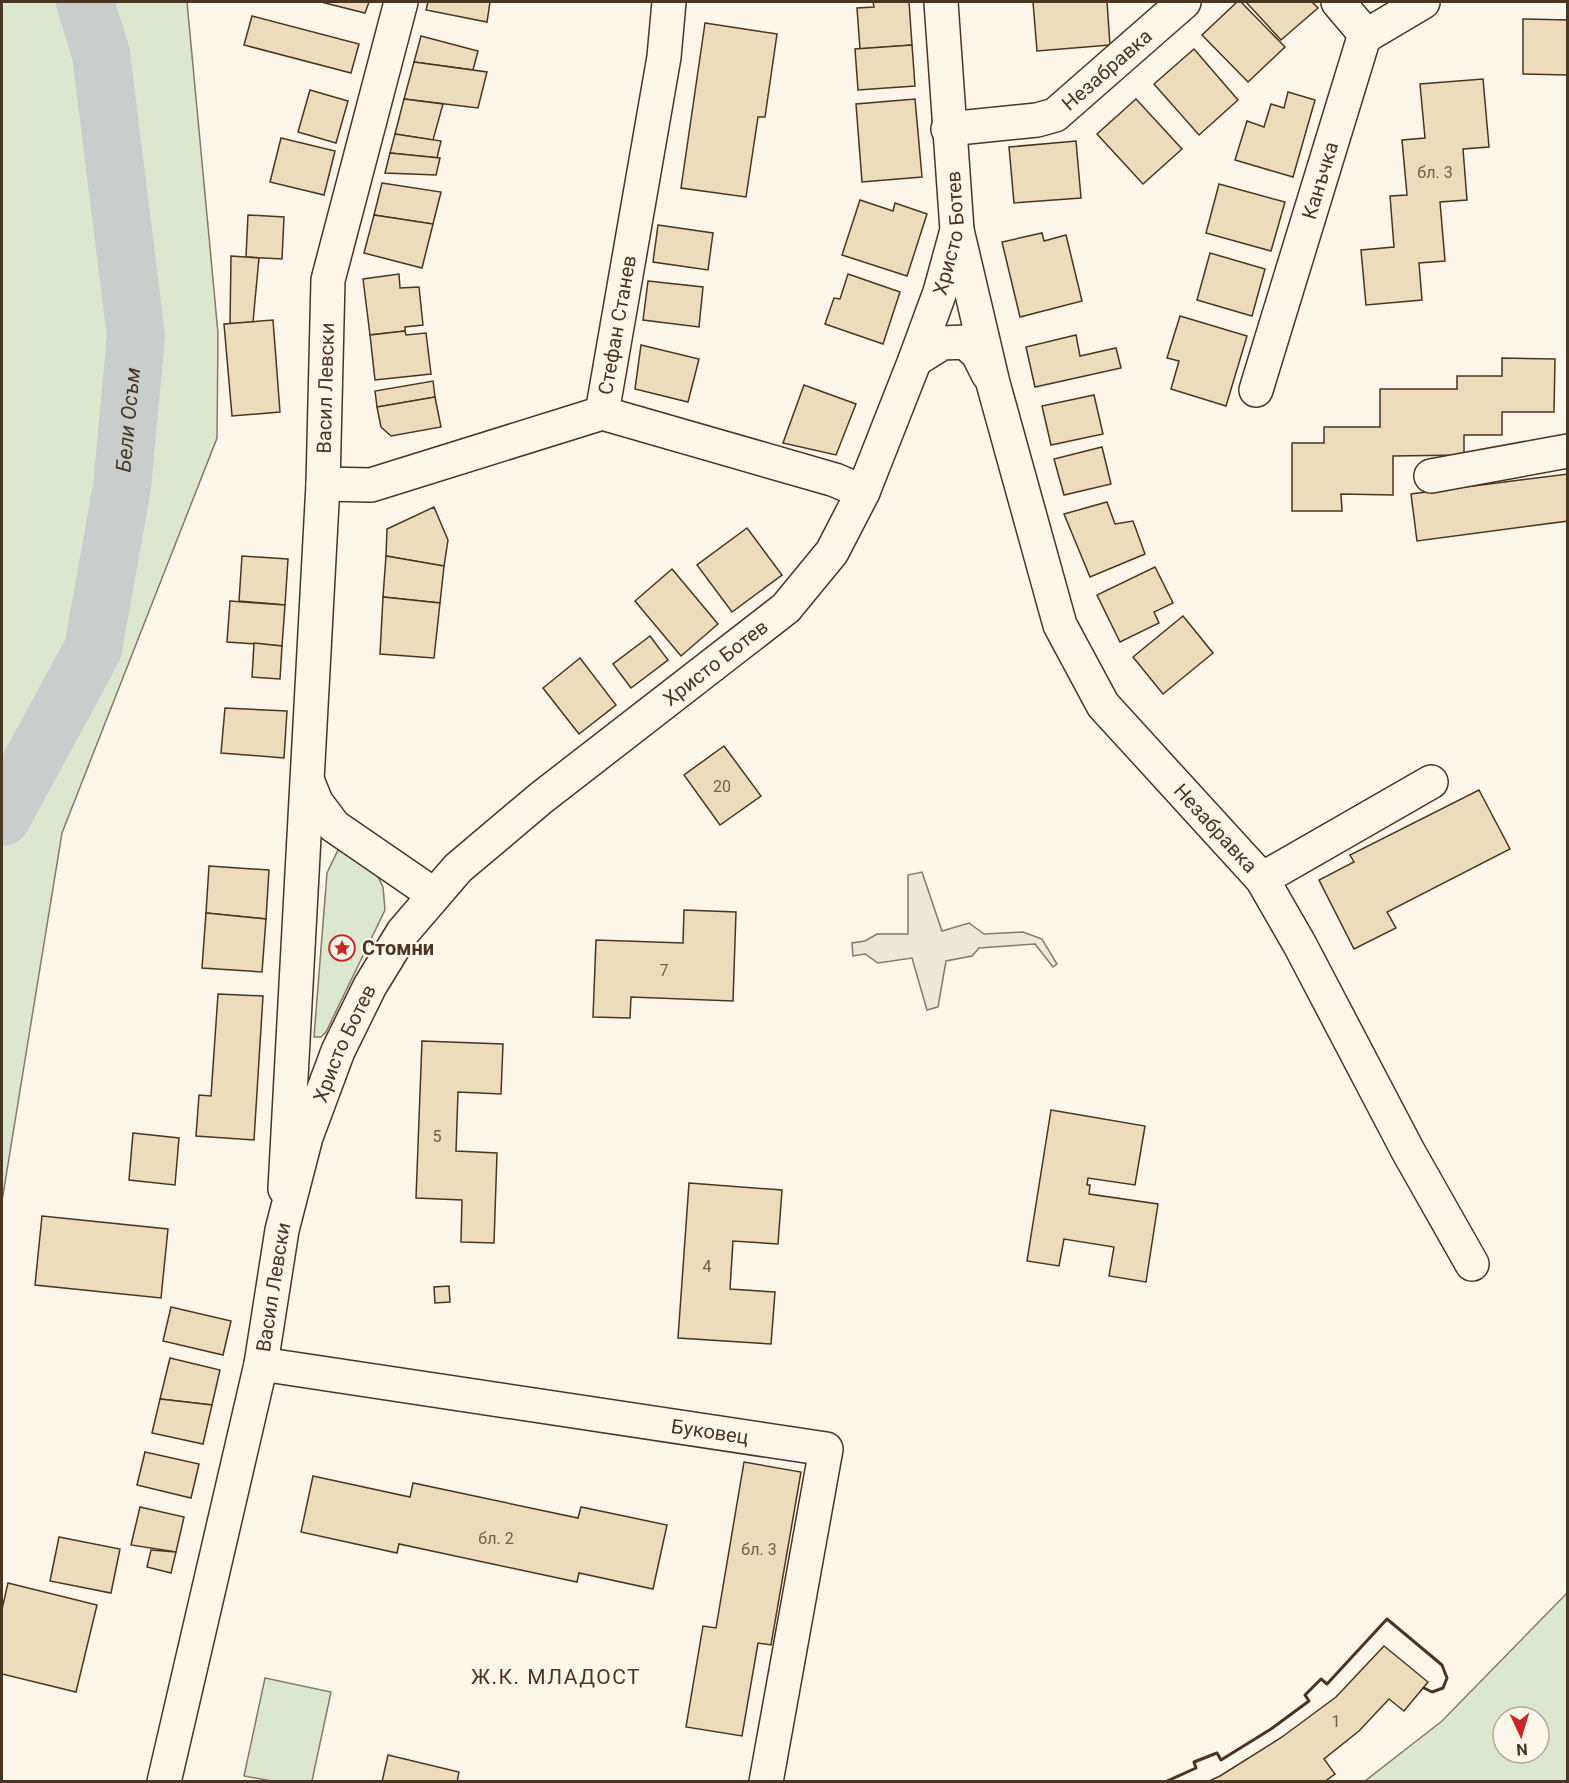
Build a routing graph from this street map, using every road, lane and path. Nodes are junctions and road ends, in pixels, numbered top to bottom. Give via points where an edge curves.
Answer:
1 (401, 2) edge
2 (669, 2) edge
3 (941, 2) edge
4 (1184, 2) edge
5 (1338, 2) edge
6 (1423, 2) edge
7 (1366, 35) junction
8 (948, 129) junction
9 (957, 231) junction
10 (915, 360) junction
11 (993, 383) junction
12 (1256, 390) dead end
13 (602, 413) junction
14 (1568, 451) edge
15 (1431, 476) dead end
16 (323, 484) junction
17 (863, 492) junction
18 (308, 782) junction
19 (1431, 782) dead end
20 (1262, 879) junction
21 (433, 894) junction
22 (282, 1230) junction
23 (1472, 1264) dead end
24 (261, 1364) junction
25 (164, 1782) edge
26 (766, 1782) edge

1 - 16 street, Васил Левски via 328,280
2 - 13 street, Стефан Станев via 664,57
3 - 8 street, Христо Ботев
4 - 8 street, Незабравка via 1055,115
5 - 7 street
6 - 7 street
7 - 12 street, Канъчка
8 - 9 street, Христо Ботев
9 - 10 street, Христо Ботев
9 - 11 street, Незабравка
10 - 11 street, Незабравка via 942,343 965,342 978,354
10 - 17 street, Христо Ботев
11 - 20 street, Незабравка via 1060,625 1103,705
13 - 16 street via 371,485
13 - 17 street, Стефан Станев via 835,480
14 - 15 street
16 - 18 street, Васил Левски
17 - 21 street, Христо Ботев via 832,552 786,608 541,798
18 - 21 street, Васил Левски via 316,802 334,826
18 - 22 street, Васил Левски
19 - 20 street
20 - 23 street, Незабравка
21 - 22 street, Христо Ботев via 397,941 338,1051 306,1137
22 - 24 street, Васил Левски
24 - 25 street, Васил Левски
24 - 26 street, Буковец via 826,1449

